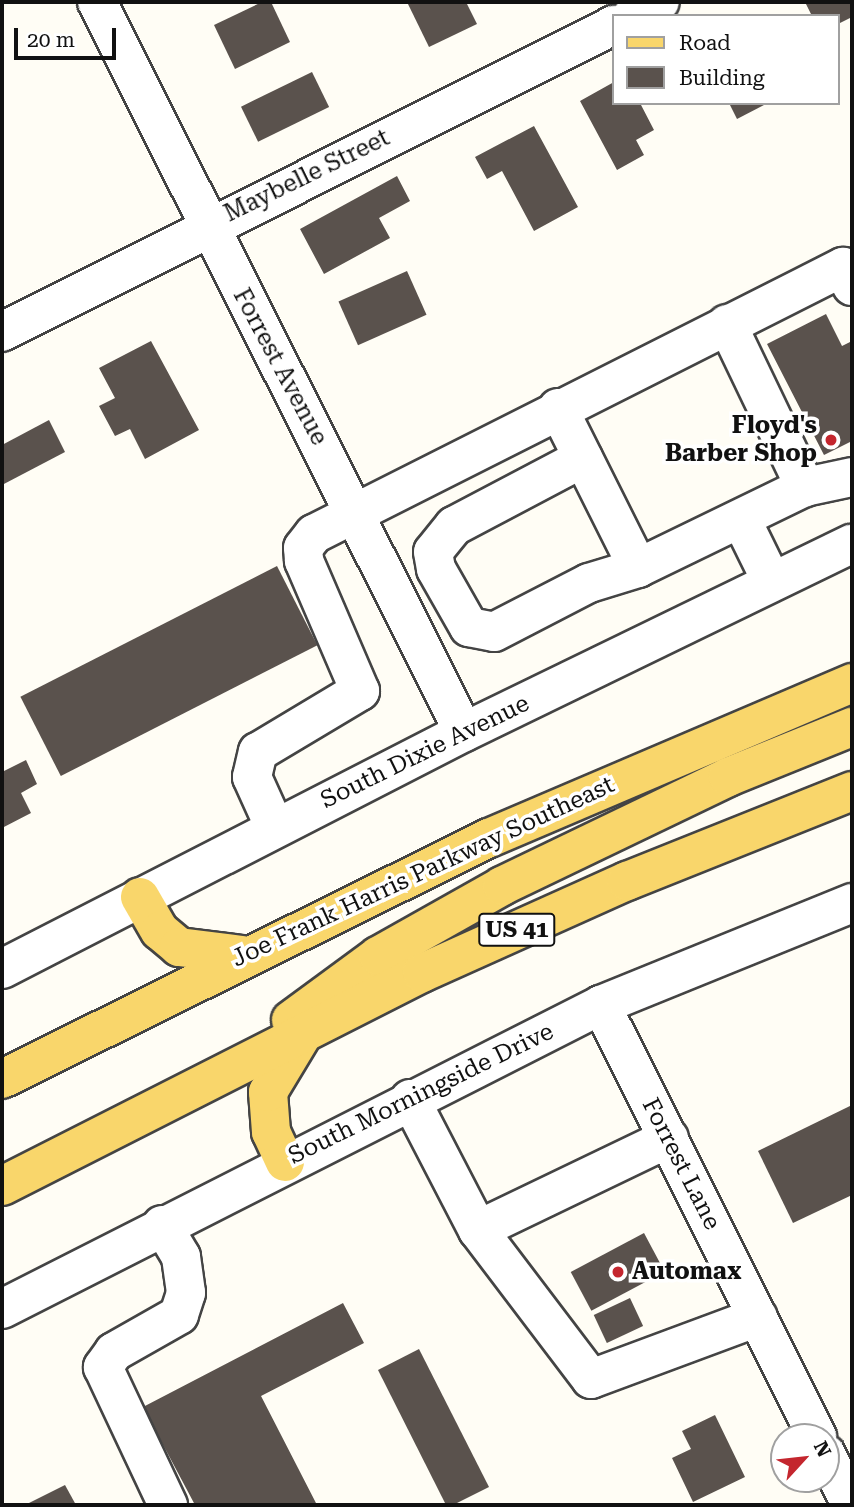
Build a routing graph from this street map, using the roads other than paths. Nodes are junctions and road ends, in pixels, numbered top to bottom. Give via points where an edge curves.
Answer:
1 (97, 2) edge
2 (612, 24) edge
3 (206, 226) junction
4 (852, 286) edge
5 (727, 324) junction
6 (2, 332) edge
7 (558, 408) junction
8 (518, 428) junction
9 (583, 458) junction
10 (852, 477) edge
11 (418, 478) junction
12 (542, 480) junction
13 (805, 487) junction
14 (355, 510) junction
15 (741, 519) junction
16 (447, 533) junction
17 (852, 544) edge
18 (638, 568) junction
19 (772, 582) junction
20 (852, 683) edge
21 (852, 727) edge
22 (464, 732) junction
23 (852, 791) edge
24 (275, 828) junction
25 (140, 897) junction
26 (852, 903) edge
27 (242, 956) junction
28 (2, 969) edge
29 (601, 1005) junction
30 (305, 1032) junction
31 (236, 1066) junction
32 (2, 1079) edge
33 (410, 1099) junction
34 (669, 1138) junction
35 (285, 1161) junction
36 (2, 1186) edge
37 (162, 1226) junction
38 (478, 1230) junction
39 (2, 1309) edge
40 (758, 1317) junction
41 (810, 1423) edge
42 (840, 1483) edge
43 (167, 1505) edge
44 (851, 1505) edge

1 - 3 street, Forrest Avenue
2 - 3 street, Maybelle Street
3 - 6 street, Maybelle Street
3 - 14 street, Forrest Avenue
4 - 5 street via 843,267
5 - 7 street
5 - 13 street
7 - 8 street
7 - 9 street
8 - 11 street
8 - 12 street
9 - 12 street
9 - 18 street
10 - 13 street
11 - 14 street
11 - 16 street
12 - 16 street
13 - 15 street
14 - 22 street, Forrest Avenue
14 - 24 street via 314,534 303,548 360,691 258,752 252,778
15 - 18 street
15 - 19 street
16 - 18 street via 433,552 436,569 469,627 481,632 494,632 589,583
17 - 19 street, South Dixie Avenue
19 - 22 street, South Dixie Avenue
20 - 27 main road, Joe Frank Harris Parkway Southeast via 665,759
21 - 31 main road via 683,798 437,921 328,991
22 - 24 street, South Dixie Avenue
23 - 30 main road, US 41 via 541,918
24 - 25 street, South Dixie Avenue
25 - 27 main road via 160,931 178,947
25 - 28 street, South Dixie Avenue
26 - 29 street, South Morningside Drive
27 - 32 main road, Joe Frank Harris Parkway Southeast
29 - 33 street, South Morningside Drive
29 - 34 street, Forrest Lane
30 - 31 main road, US 41
30 - 35 main road via 268,1092 271,1132
31 - 36 main road, US 41
33 - 35 street, South Morningside Drive
33 - 38 street
34 - 38 street
34 - 40 street, Forrest Lane
35 - 37 street, South Morningside Drive
37 - 39 street, South Morningside Drive
37 - 43 street via 181,1256 186,1293 179,1315 114,1352 103,1367
38 - 40 street via 591,1379
40 - 41 street, Forrest Lane
42 - 44 street

